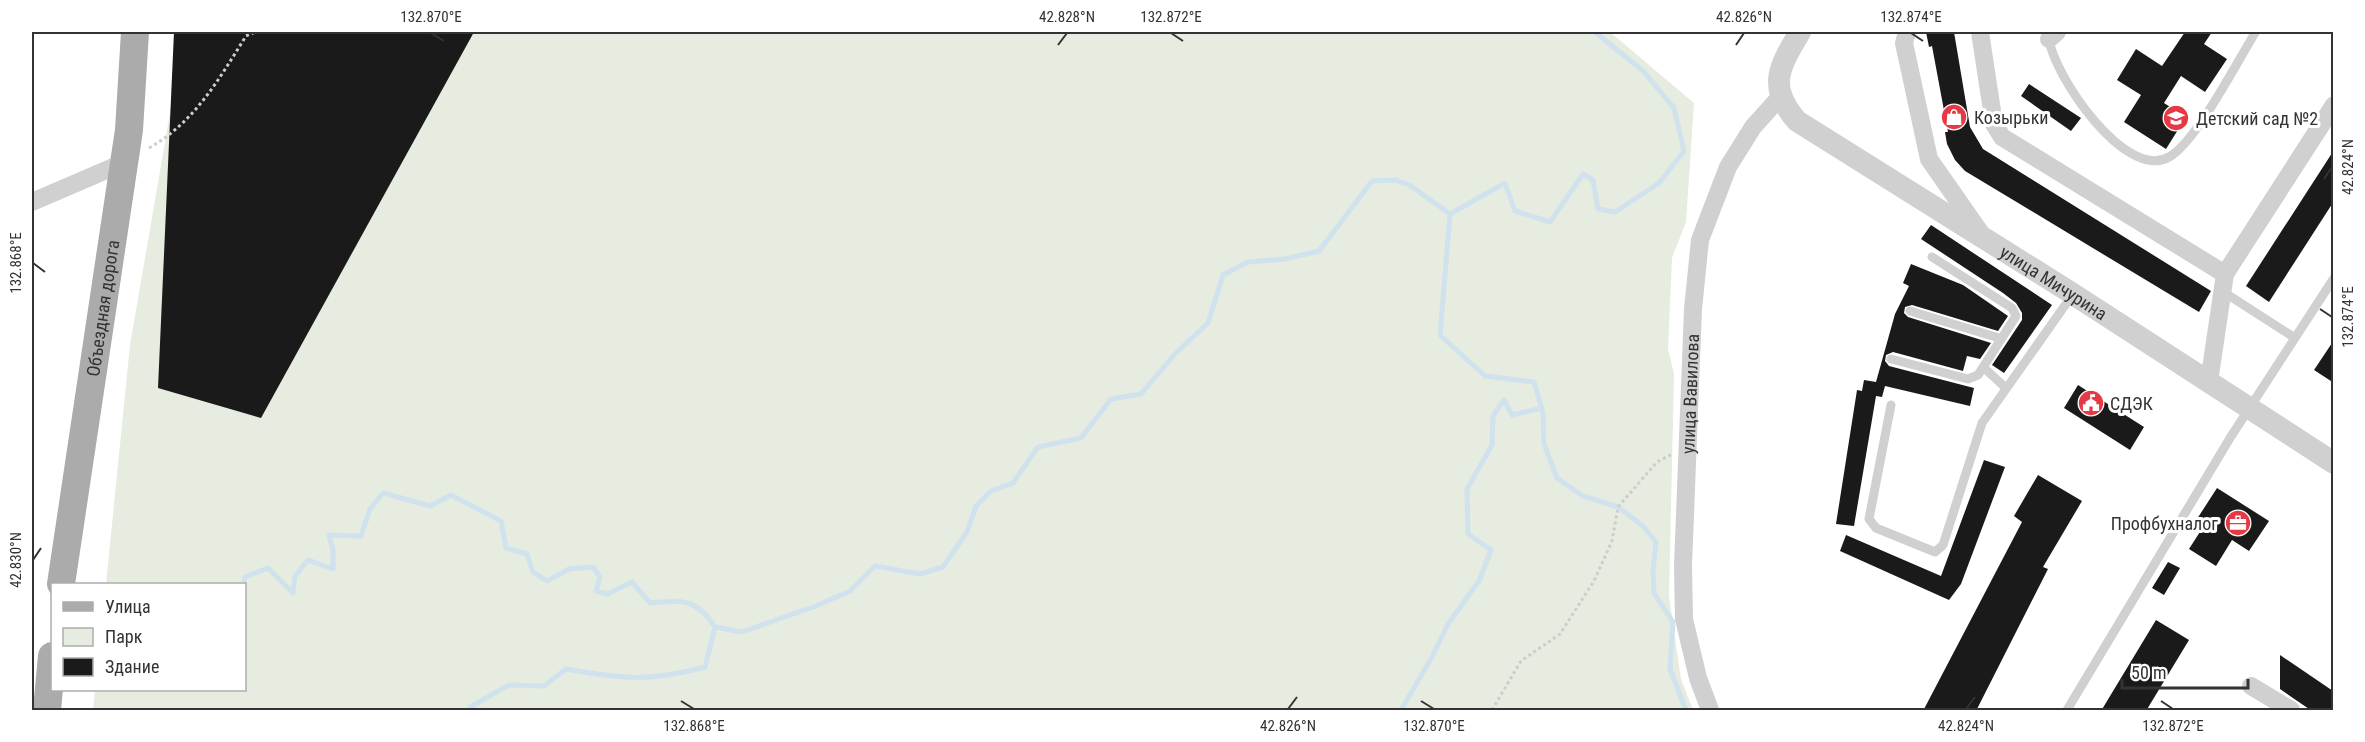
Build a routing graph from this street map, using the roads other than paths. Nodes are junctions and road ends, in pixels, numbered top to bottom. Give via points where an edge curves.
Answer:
1 (135, 32) edge
2 (1800, 32) edge
3 (1906, 32) edge
4 (1980, 32) edge
5 (2255, 33) dead end
6 (2053, 35) edge
7 (1780, 98) junction
8 (2334, 105) edge
9 (125, 162) junction
10 (32, 202) edge
11 (1984, 238) junction
12 (1932, 257) dead end
13 (2334, 278) edge
14 (2223, 282) junction
15 (2073, 294) junction
16 (1910, 311) dead end
17 (1999, 338) junction
18 (2295, 338) junction
19 (1891, 359) dead end
20 (1983, 368) junction
21 (2209, 382) junction
22 (2006, 388) junction
23 (1890, 405) dead end
24 (2250, 409) junction
25 (2334, 463) edge
26 (61, 583) edge
27 (51, 667) edge
28 (2251, 686) dead end
29 (47, 711) edge
30 (1710, 711) edge
31 (2067, 711) edge
32 (2290, 711) edge

1 - 9 main road, Объездная дорога
2 - 7 street via 1779,72
3 - 11 street via 1904,44 1929,159
4 - 14 street via 1994,124 2002,137
5 - 6 lane via 2186,144 2159,161 2141,157 2098,126 2064,82 2050,49
7 - 11 street, улица Мичурина via 1797,121
7 - 30 street, улица Вавилова via 1753,127 1728,167 1700,240 1683,566 1684,619
8 - 14 street
9 - 10 street
9 - 26 main road, Объездная дорога
11 - 15 street, улица Мичурина
12 - 17 lane via 2012,308 2016,316
13 - 18 lane
14 - 18 lane
14 - 21 street
15 - 21 street, улица Мичурина
15 - 22 lane
16 - 17 lane
17 - 20 lane
18 - 24 lane
19 - 20 lane via 1968,379
20 - 22 lane
21 - 24 street, улица Мичурина
22 - 23 lane via 1982,423 1943,545 1935,552 1876,528 1869,519
24 - 25 street, улица Мичурина
24 - 31 lane via 2166,541
27 - 29 main road
28 - 32 street

